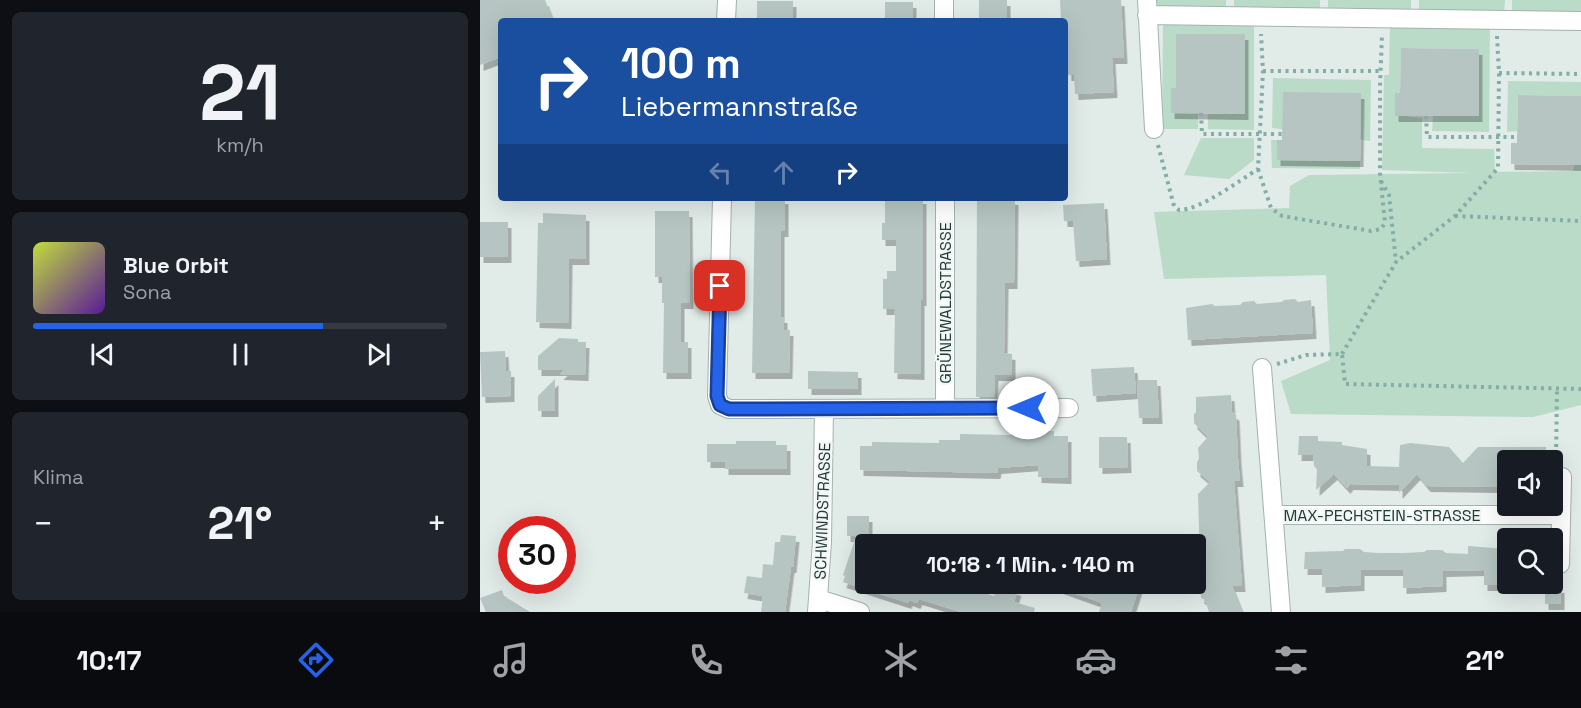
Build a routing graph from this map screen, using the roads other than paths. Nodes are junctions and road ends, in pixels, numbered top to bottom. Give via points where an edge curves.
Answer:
1 (727, 0) edge
2 (944, 0) edge
3 (1147, 7) edge
4 (726, 18) edge
5 (944, 18) edge
6 (1581, 21) edge
7 (1155, 129) road end
8 (722, 201) edge
9 (945, 201) edge
10 (1263, 368) road end
11 (945, 407) junction
12 (1069, 408) dead end
13 (824, 409) junction
14 (1275, 515) junction
15 (1497, 515) edge
16 (818, 605) edge
17 (860, 612) edge
18 (1281, 612) edge

1 - 4 street
2 - 5 street
3 - 6 street via 1260,16
3 - 7 street
8 - 13 street via 717,396 720,405 729,409
9 - 11 street, GRÜNEWALDSTRASSE
10 - 14 street, MAX-PECHSTEIN-STRASSE
11 - 12 street
11 - 13 street
13 - 16 street, SCHWINDSTRASSE
14 - 15 street, MAX-PECHSTEIN-STRASSE
14 - 18 street, MAX-PECHSTEIN-STRASSE
16 - 17 street

